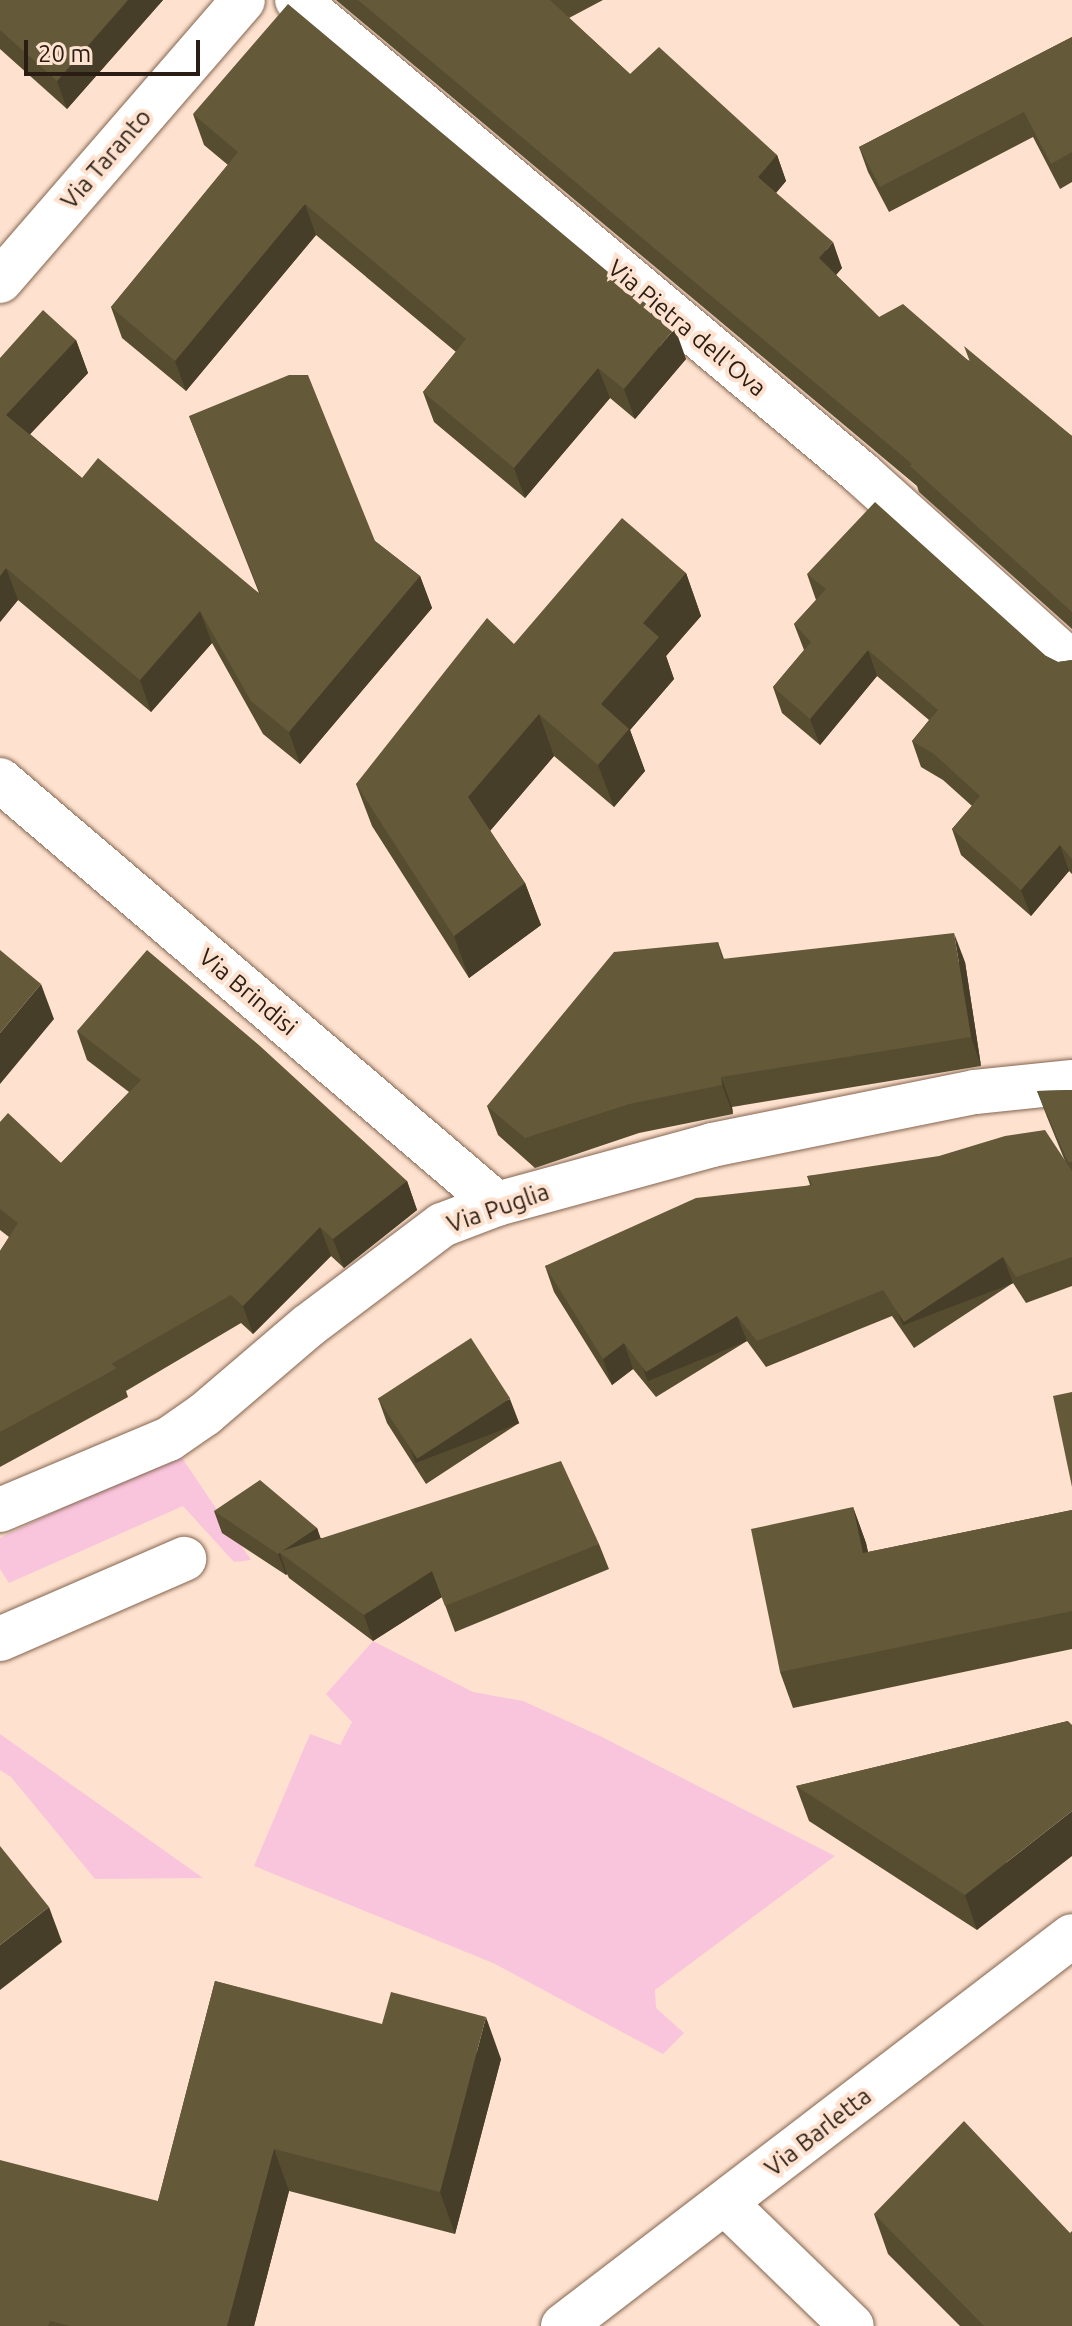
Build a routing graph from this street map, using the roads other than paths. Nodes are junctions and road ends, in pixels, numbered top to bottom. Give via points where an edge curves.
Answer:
1 (243, 0) edge
2 (297, 0) edge
3 (0, 281) edge
4 (1072, 663) edge
5 (0, 780) edge
6 (1072, 1082) edge
7 (497, 1204) junction
8 (0, 1510) edge
9 (184, 1559) dead end
10 (0, 1639) edge
11 (1072, 1936) edge
12 (726, 2204) junction
13 (563, 2326) edge
14 (852, 2326) edge

1 - 3 street, Via Taranto
2 - 4 street, Via Pietra dell'Ova via 862,474
5 - 7 street, Via Brindisi
6 - 7 street, Via Puglia via 975,1092 712,1145
7 - 8 street, Via Puglia via 442,1225 169,1439
9 - 10 street
11 - 12 street, Via Barletta
12 - 13 street, Via Barletta
12 - 14 street

